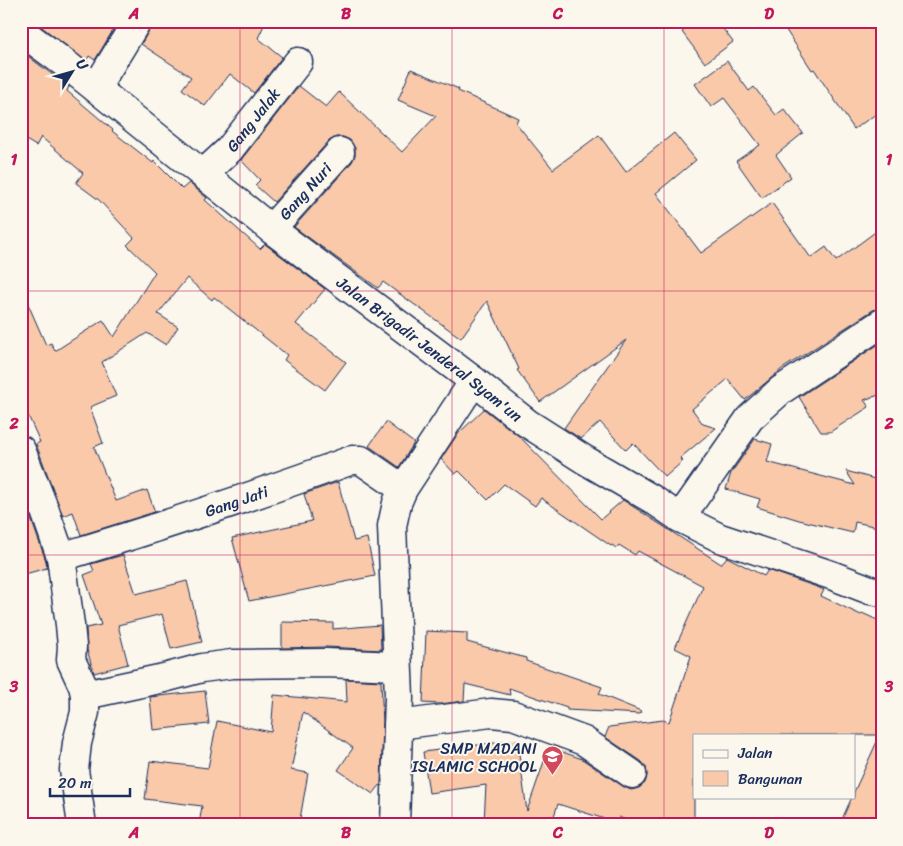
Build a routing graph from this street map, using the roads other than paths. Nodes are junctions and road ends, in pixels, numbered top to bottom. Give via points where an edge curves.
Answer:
1 (137, 21) edge
2 (21, 31) edge
3 (298, 62) dead end
4 (96, 88) junction
5 (340, 152) dead end
6 (203, 174) junction
7 (271, 229) junction
8 (882, 323) edge
9 (474, 381) junction
10 (21, 450) edge
11 (404, 489) junction
12 (680, 518) junction
13 (61, 557) junction
14 (882, 592) edge
15 (397, 666) junction
16 (85, 695) junction
17 (398, 725) junction
18 (632, 774) dead end
19 (82, 825) edge
20 (395, 825) edge

1 - 4 street
2 - 4 street, Jalan Brigadir Jenderal Syam'un
3 - 6 street, Gang Jalak via 229,150
4 - 6 street, Jalan Brigadir Jenderal Syam'un
5 - 7 street, Gang Nuri
6 - 7 street, Jalan Brigadir Jenderal Syam'un
7 - 9 street, Jalan Brigadir Jenderal Syam'un
8 - 12 street via 781,390 750,418
9 - 11 street
9 - 12 street, Jalan Brigadir Jenderal Syam'un via 527,423
10 - 13 street
11 - 13 street, Gang Jati via 361,460 352,460 136,536
11 - 15 street via 392,526
12 - 14 street, Jalan Brigadir Jenderal Syam'un via 720,538
13 - 16 street via 71,660
15 - 16 street via 232,664
15 - 17 street
16 - 19 street via 74,770
17 - 18 street via 513,714 584,741
17 - 20 street

